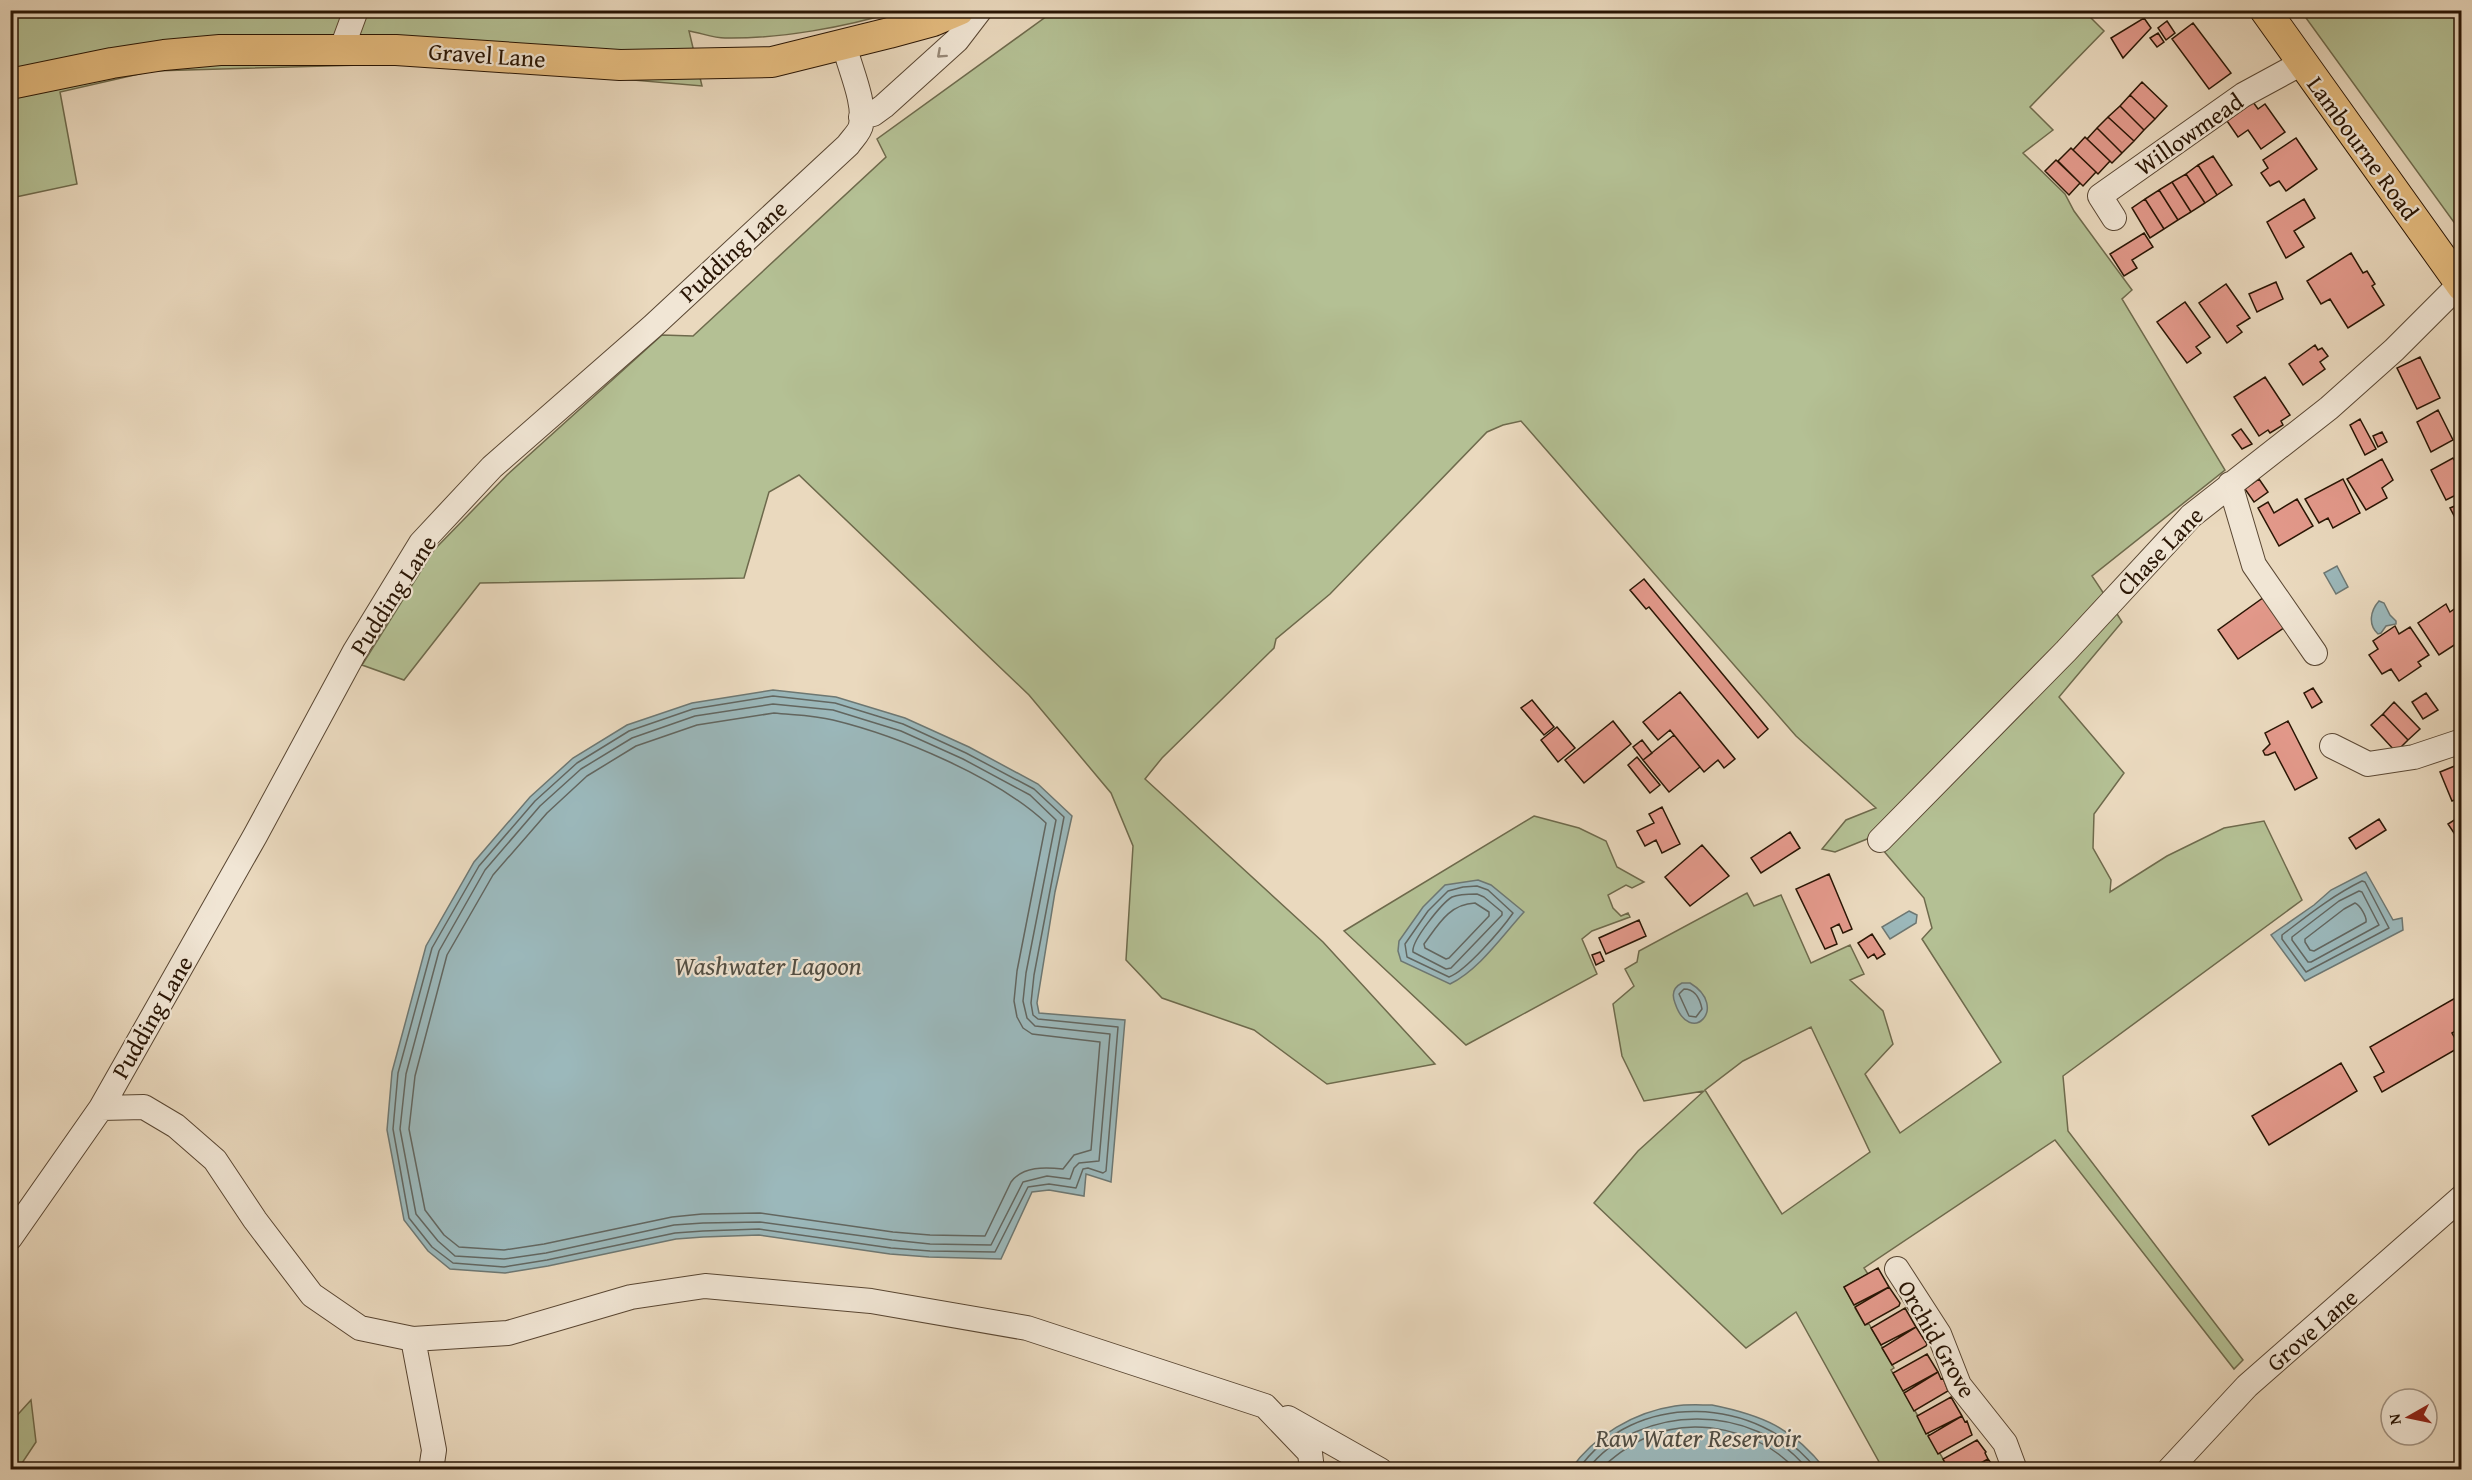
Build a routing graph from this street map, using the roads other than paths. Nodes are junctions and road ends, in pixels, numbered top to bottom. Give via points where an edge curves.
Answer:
1 (356, 10) edge
2 (959, 10) edge
3 (980, 10) edge
4 (2265, 10) edge
5 (844, 44) junction
6 (342, 48) junction
7 (2302, 63) junction
8 (10, 84) edge
9 (861, 117) junction
10 (2114, 218) dead end
11 (2461, 286) edge
12 (2230, 484) junction
13 (2315, 653) dead end
14 (2462, 741) edge
15 (2332, 746) dead end
16 (1880, 840) dead end
17 (100, 1108) junction
18 (2462, 1197) edge
19 (10, 1238) edge
20 (1897, 1269) dead end
21 (413, 1339) junction
22 (1265, 1406) junction
23 (431, 1470) edge
24 (1312, 1470) edge
25 (1380, 1470) edge
26 (2014, 1470) edge
27 (2169, 1470) edge

1 - 6 street
2 - 5 main road, Gravel Lane via 933,21
3 -> 9 street via 957,40 884,106
4 - 7 main road, Lambourne Road
5 - 6 main road, Gravel Lane via 772,62 673,64
5 - 9 street
6 - 8 main road, Gravel Lane via 164,55
7 - 10 street, Willowmead via 2243,95 2100,196
7 - 11 main road, Lambourne Road
9 - 17 street, Pudding Lane via 861,125 848,145 653,326 492,467 421,543 355,651
11 - 12 street, Chase Lane via 2329,408
12 - 13 street via 2254,565
12 - 16 street, Chase Lane via 2191,516 2066,651
14 - 15 street via 2414,757 2368,764
17 - 19 street, Pudding Lane
17 - 21 street via 144,1107 176,1126 214,1160 312,1295 360,1328
18 - 27 street, Grove Lane via 2247,1386
20 - 26 street, Orchid Grove via 1939,1334 1959,1385 2005,1443
21 - 22 street via 508,1333 631,1297 705,1286 871,1301 1027,1328
21 - 23 street via 434,1450
22 - 24 street via 1310,1453
22 - 25 street

